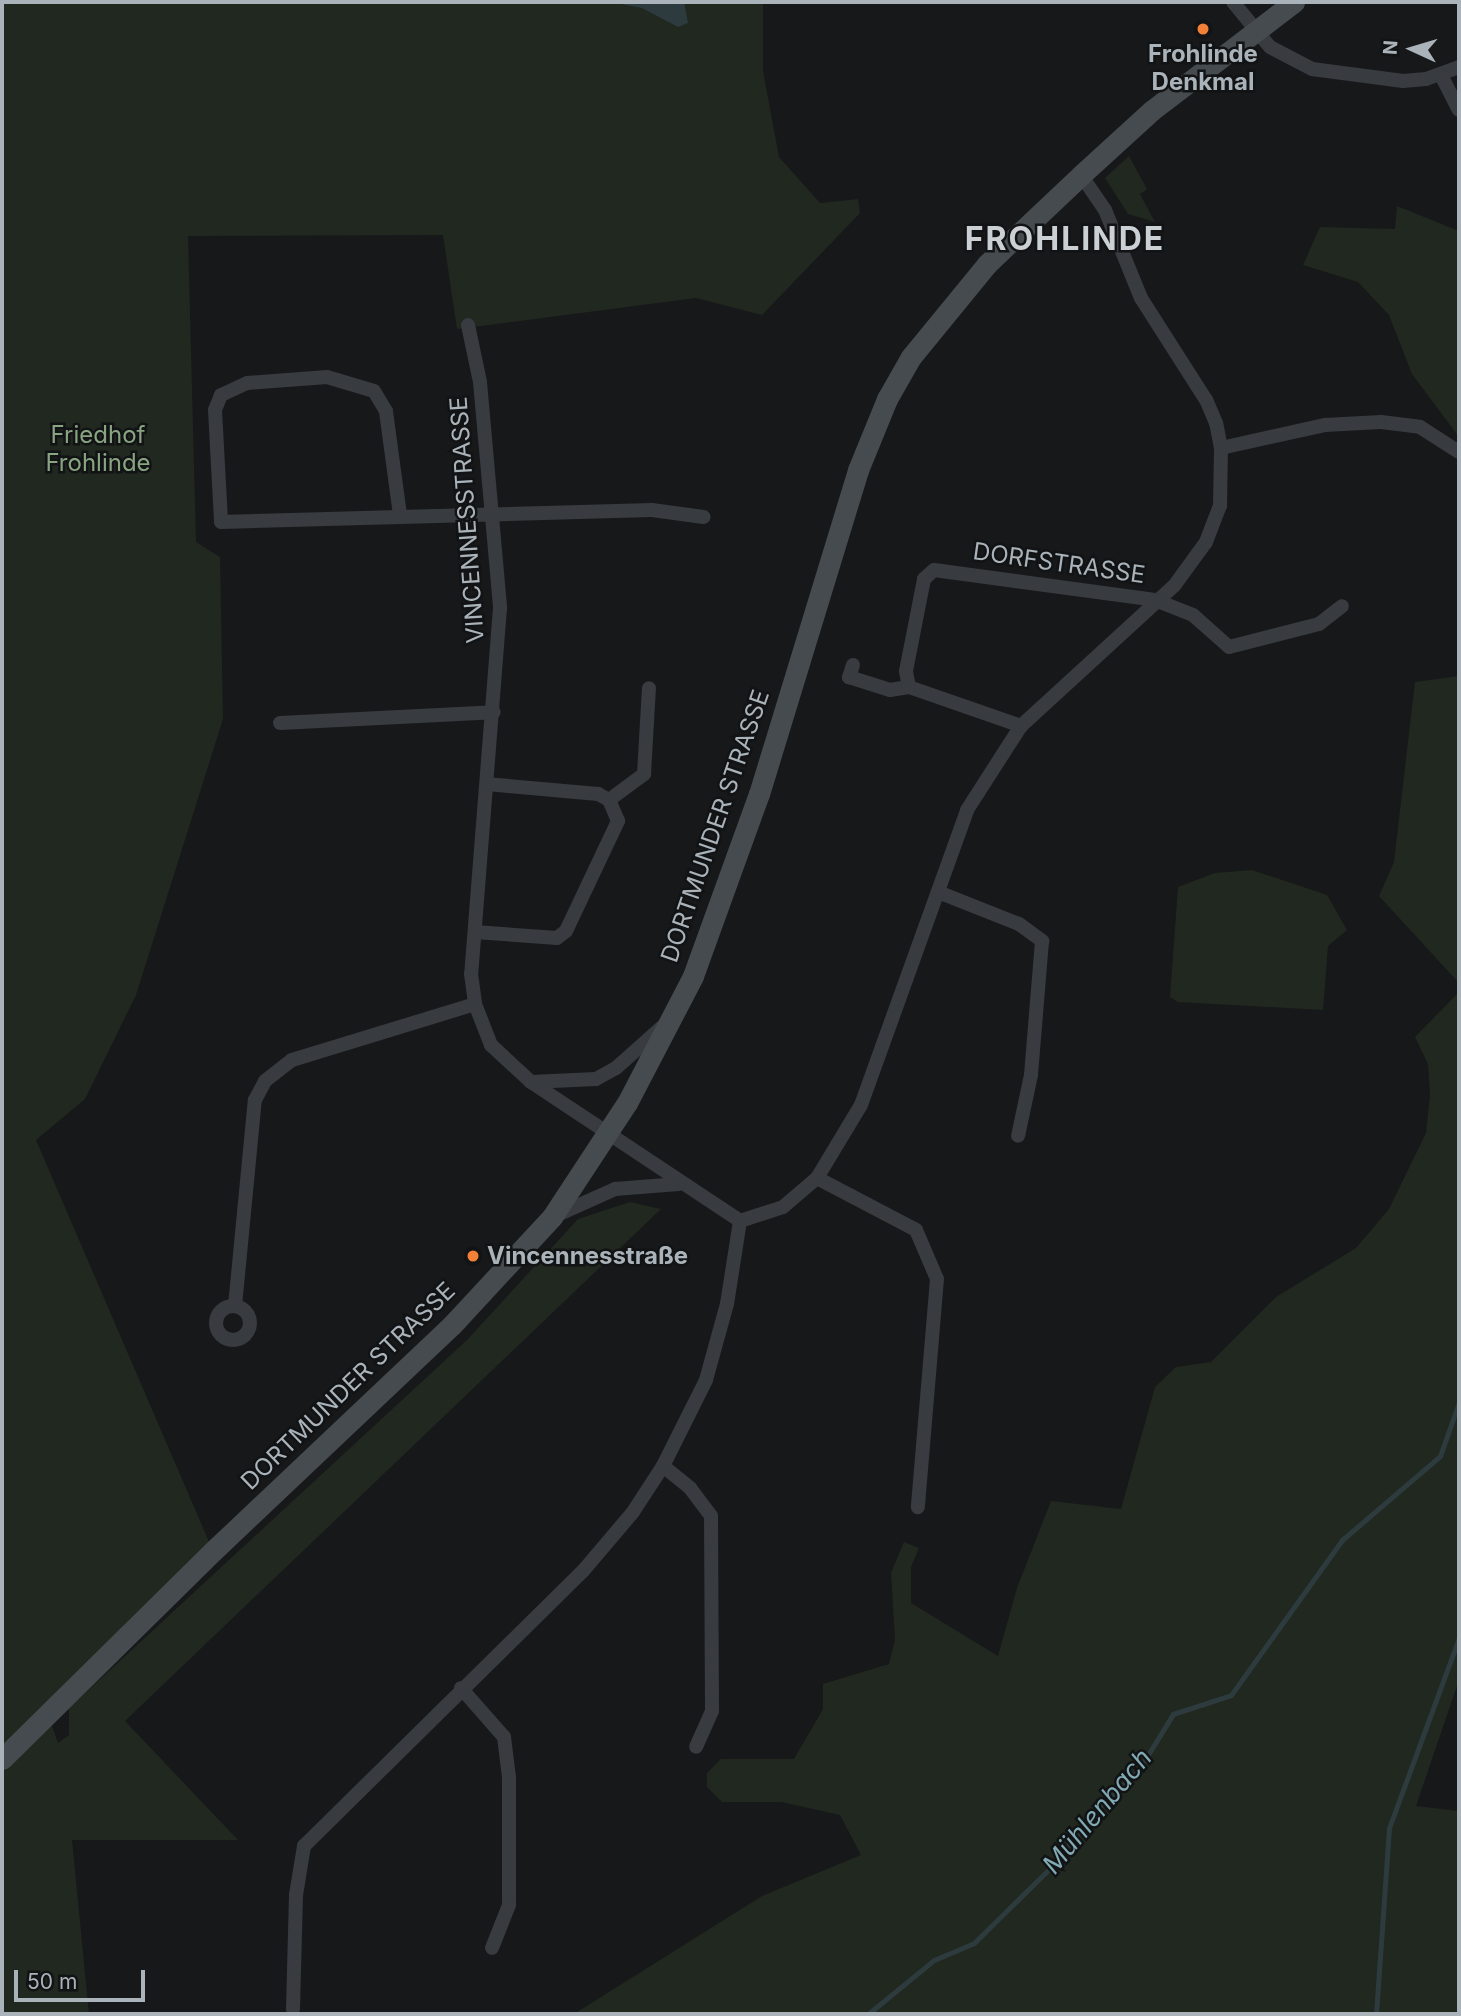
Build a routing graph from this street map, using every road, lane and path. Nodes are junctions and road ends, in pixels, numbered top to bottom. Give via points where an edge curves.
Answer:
1 (1233, 2) edge
2 (1294, 2) edge
3 (1255, 30) junction
4 (1459, 67) edge
5 (1441, 75) junction
6 (1459, 110) edge
7 (1081, 174) junction
8 (468, 325) dead end
9 (1221, 448) junction
10 (1459, 452) edge
11 (493, 512) junction
12 (400, 515) junction
13 (704, 517) dead end
14 (1155, 600) junction
15 (1342, 606) dead end
16 (853, 665) dead end
17 (909, 687) junction
18 (649, 688) dead end
19 (494, 712) junction
20 (280, 723) dead end
21 (1021, 726) junction
22 (486, 784) junction
23 (610, 800) junction
24 (938, 892) junction
25 (475, 932) junction
26 (475, 1004) junction
27 (672, 1019) junction
28 (531, 1082) junction
29 (607, 1134) junction
30 (1018, 1136) dead end
31 (817, 1178) junction
32 (679, 1184) junction
33 (552, 1217) junction
34 (740, 1221) junction
35 (235, 1306) dead end
36 (663, 1466) junction
37 (918, 1507) dead end
38 (461, 1688) junction
39 (696, 1748) dead end
40 (2, 1759) edge
41 (492, 1948) dead end
42 (293, 2009) dead end

1 - 3 street
2 - 3 main road, DORTMUNDER STRASSE
3 - 5 street via 1286,59 1312,69 1391,80
3 - 7 main road, DORTMUNDER STRASSE
4 - 5 street
5 - 6 street
7 - 9 street, DORFSTRASSE via 1105,210 1141,298 1206,400
7 - 27 main road, DORTMUNDER STRASSE via 987,264 941,317 887,399 832,547 724,895
8 - 11 street, VINCENNESSTRASSE via 480,382
9 - 10 street via 1325,425 1381,422 1420,427
9 - 14 street, DORFSTRASSE via 1220,506 1206,542 1182,576
11 - 12 street
11 - 13 street via 652,510
11 - 19 street, VINCENNESSTRASSE via 500,608
12 - 12 street via 386,411 374,391 327,377 247,383 221,395 215,410 221,522
14 - 15 street via 1193,615 1229,647 1320,624
14 - 17 street, DORFSTRASSE via 934,570 924,579 906,671
14 - 21 street
16 - 17 street via 849,677 890,690
17 - 21 street
18 - 23 street via 644,774
19 - 20 street
19 - 22 street, VINCENNESSTRASSE
21 - 24 street via 967,810
22 - 23 street via 598,794
22 - 25 street, VINCENNESSTRASSE
23 - 25 street via 618,821 566,931 557,938 540,939
24 - 30 street via 1018,924 1042,941 1031,1075
24 - 31 street via 861,1105
25 - 26 street, VINCENNESSTRASSE via 471,974
26 - 28 street, VINCENNESSTRASSE via 491,1045
26 - 35 street via 292,1060 265,1081 255,1100
27 - 28 street via 616,1068 596,1079
27 - 29 main road, DORTMUNDER STRASSE
28 - 29 street, VINCENNESSTRASSE
29 - 32 street, VINCENNESSTRASSE
29 - 33 main road, DORTMUNDER STRASSE
31 - 34 street via 783,1207
31 - 37 street via 916,1230 937,1279
32 - 33 street via 615,1189
32 - 34 street, VINCENNESSTRASSE
33 - 40 main road, DORTMUNDER STRASSE via 452,1325
34 - 36 street via 727,1304 706,1380
36 - 38 street via 633,1512 583,1571
36 - 39 street via 690,1488 711,1516 712,1711
38 - 41 street via 504,1737 509,1777 509,1905
38 - 42 street via 304,1846 296,1895

